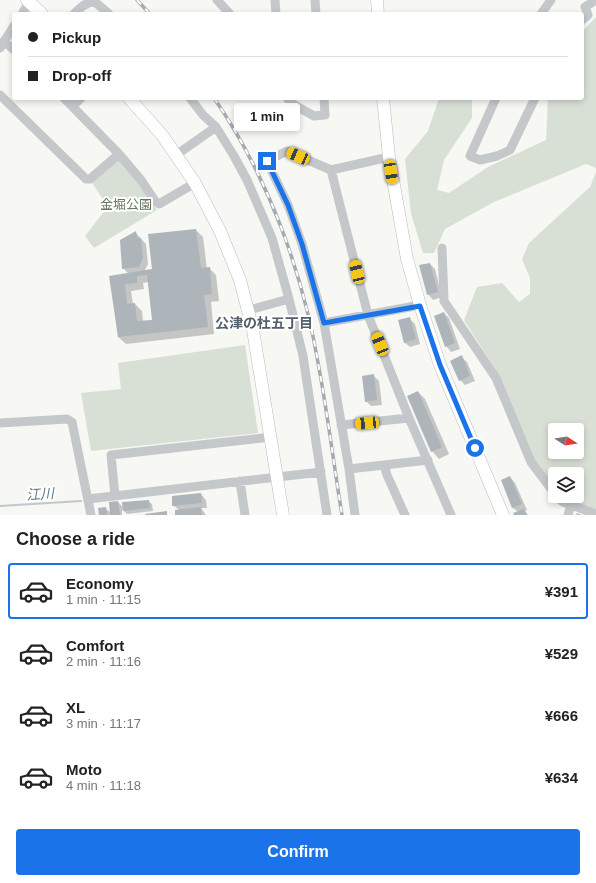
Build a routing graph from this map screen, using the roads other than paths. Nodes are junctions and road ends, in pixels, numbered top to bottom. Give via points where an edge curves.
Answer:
1 (217, 0) edge
2 (275, 0) edge
3 (315, 0) edge
4 (377, 0) edge
5 (551, 0) edge
6 (596, 0) edge
7 (28, 1) edge
8 (583, 3) edge
9 (23, 12) edge
10 (40, 12) edge
11 (76, 12) edge
12 (107, 12) edge
13 (228, 12) edge
14 (276, 12) edge
15 (316, 12) edge
16 (378, 12) edge
17 (542, 12) edge
18 (584, 19) edge
19 (12, 29) edge
20 (2, 44) edge
21 (12, 49) edge
22 (0, 95) edge
23 (66, 100) edge
24 (79, 100) edge
25 (131, 100) edge
26 (191, 100) edge
27 (289, 100) edge
28 (324, 100) edge
29 (383, 100) edge
30 (495, 100) edge
31 (534, 100) edge
32 (73, 106) junction
33 (216, 127) junction
34 (119, 154) junction
35 (176, 155) junction
36 (389, 157) junction
37 (331, 170) junction
38 (195, 183) junction
39 (442, 248) dead end
40 (289, 299) junction
41 (420, 306) junction
42 (249, 310) junction
43 (368, 315) junction
44 (324, 323) junction
45 (409, 418) junction
46 (0, 423) edge
47 (341, 425) junction
48 (271, 437) junction
49 (428, 460) junction
50 (384, 465) junction
51 (349, 469) junction
52 (321, 472) junction
53 (277, 477) junction
54 (240, 482) junction
55 (548, 484) edge
56 (115, 496) junction
57 (88, 499) junction
58 (566, 503) edge
59 (571, 505) junction
60 (596, 514) edge
61 (91, 515) edge
62 (245, 515) edge
63 (283, 515) edge
64 (328, 515) edge
65 (355, 515) edge
66 (405, 515) edge
67 (451, 515) edge
68 (503, 515) edge
69 (568, 515) edge

1 - 13 street
2 - 14 street
3 - 15 street
4 - 16 street
5 - 17 street
6 - 8 street
7 - 9 street
7 - 10 street
8 - 18 street via 588,16
11 - 12 street via 94,1
19 - 20 street
20 - 21 street
22 - 34 street via 86,179 90,179
23 - 32 street
24 - 32 street
25 - 35 street via 162,134
26 - 33 street via 203,116
27 - 28 street via 314,116 325,115
29 - 36 street
30 - 31 street via 470,156 480,160 510,150
32 - 34 street
33 - 35 street
33 - 40 street via 234,156 272,238
34 - 38 street via 159,204
35 - 38 street
36 - 37 street
36 - 41 street via 407,259
37 - 43 street
37 - 44 street via 287,151 267,161 288,205 302,244
38 - 42 street via 230,253
39 - 55 street via 444,301 496,378 531,462
40 - 42 street
40 - 52 street via 302,356
41 - 43 street
41 - 68 street via 440,365
42 - 48 street
43 - 44 street
43 - 45 street
44 - 47 street
45 - 47 street
45 - 49 street
46 - 57 street via 70,420
47 - 51 street
48 - 53 street
48 - 56 street via 111,456
49 - 50 street
49 - 67 street
50 - 51 street
50 - 66 street
51 - 65 street
52 - 53 street
52 - 64 street
53 - 54 street
53 - 63 street
54 - 56 street
54 - 62 street
56 - 57 street
57 - 61 street
58 - 59 street
59 - 60 street
59 - 69 street

